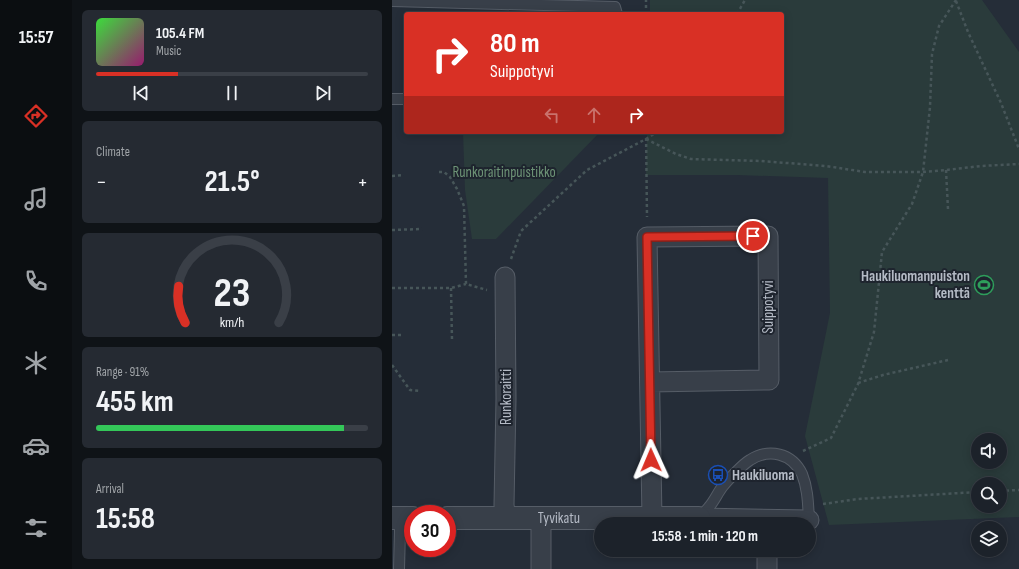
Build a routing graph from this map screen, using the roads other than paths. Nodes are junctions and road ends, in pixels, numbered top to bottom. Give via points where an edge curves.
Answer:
1 (392, 1) edge
2 (616, 12) edge
3 (392, 100) edge
4 (404, 100) edge
5 (505, 276) road end
6 (650, 382) junction
7 (808, 513) joint
8 (652, 517) edge
9 (700, 517) edge
10 (790, 517) edge
11 (401, 518) edge
12 (456, 518) edge
13 (506, 518) junction
14 (541, 518) junction
15 (594, 518) edge
16 (767, 557) edge
17 (399, 569) edge
18 (541, 569) edge
19 (767, 569) edge

1 - 2 lane via 615,7
3 - 4 lane
5 - 13 street, Runkoraitti
6 - 6 street, Suippotyvi via 768,380 768,236 647,237
6 - 8 street
7 - 9 lane via 805,483 801,472 788,458 777,453 750,460 723,486
7 - 10 street, Tyvikatu
11 - 17 lane
12 - 13 street, Tyvikatu
13 - 14 street, Tyvikatu
14 - 15 street, Tyvikatu
14 - 18 street
16 - 19 street

